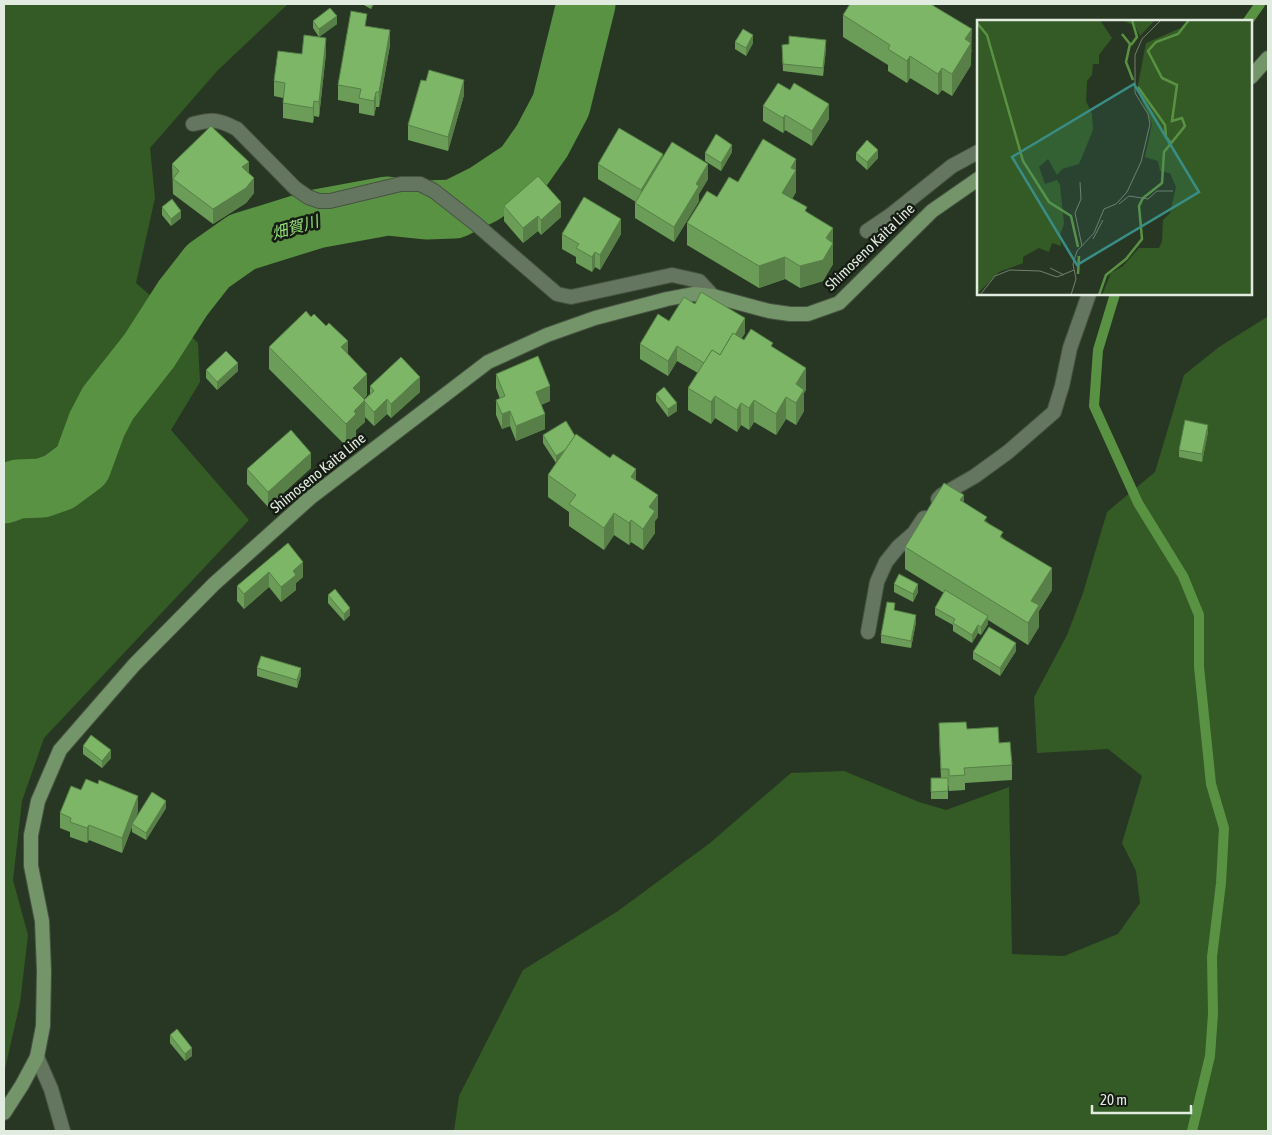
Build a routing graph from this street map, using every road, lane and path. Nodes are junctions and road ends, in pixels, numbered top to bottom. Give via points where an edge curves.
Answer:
1 (1268, 58) edge
2 (1252, 75) edge
3 (193, 124) dead end
4 (977, 153) edge
5 (977, 180) edge
6 (867, 232) dead end
7 (1089, 295) edge
8 (713, 296) junction
9 (868, 632) dead end
10 (37, 1057) junction
11 (4, 1112) edge
12 (63, 1131) edge

1 - 2 main road
3 - 8 street via 211,119 237,129 295,188 308,198 319,201 401,184 420,184 476,224 557,294 571,297 672,276 699,281
4 - 6 street via 952,166
5 - 8 main road, Shimoseno Kaita Line via 932,211 839,303 808,314 790,314 744,306
7 - 9 street via 1070,348 1054,412 1008,452 942,495 914,533 898,547 886,562 877,582
8 - 10 main road, Shimoseno Kaita Line via 693,294 595,318 547,335 488,362 310,498 214,584 134,665 60,750 38,800 31,835 32,866 42,921 44,971 43,1026
10 - 11 main road, Shimoseno Kaita Line
10 - 12 street via 51,1089

